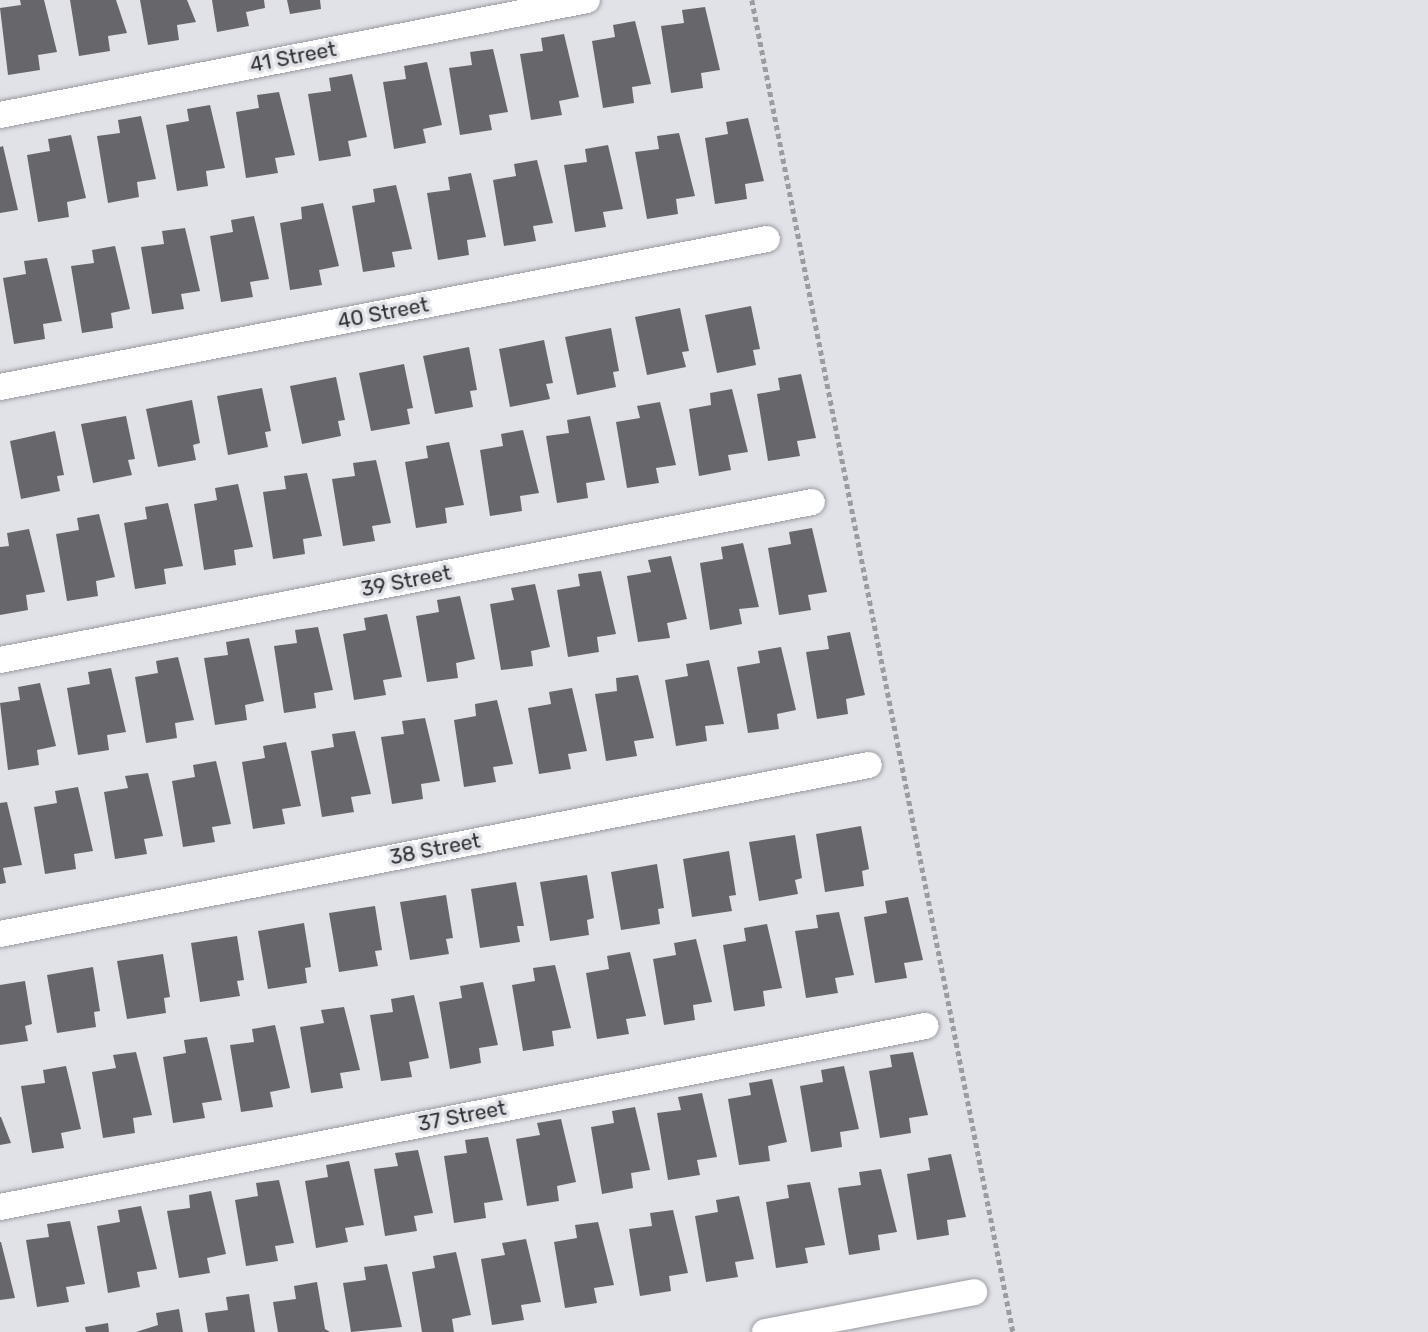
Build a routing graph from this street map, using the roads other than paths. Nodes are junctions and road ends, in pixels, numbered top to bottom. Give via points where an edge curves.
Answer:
1 (587, 0) edge
2 (0, 115) edge
3 (766, 239) dead end
4 (0, 387) edge
5 (812, 502) dead end
6 (0, 660) edge
7 (869, 765) dead end
8 (0, 934) edge
9 (925, 1026) dead end
10 (0, 1207) edge
11 (974, 1292) dead end
12 (765, 1332) edge

1 - 2 street, 41 Street
3 - 4 street, 40 Street
5 - 6 street, 39 Street
7 - 8 street, 38 Street
9 - 10 street, 37 Street
11 - 12 street

